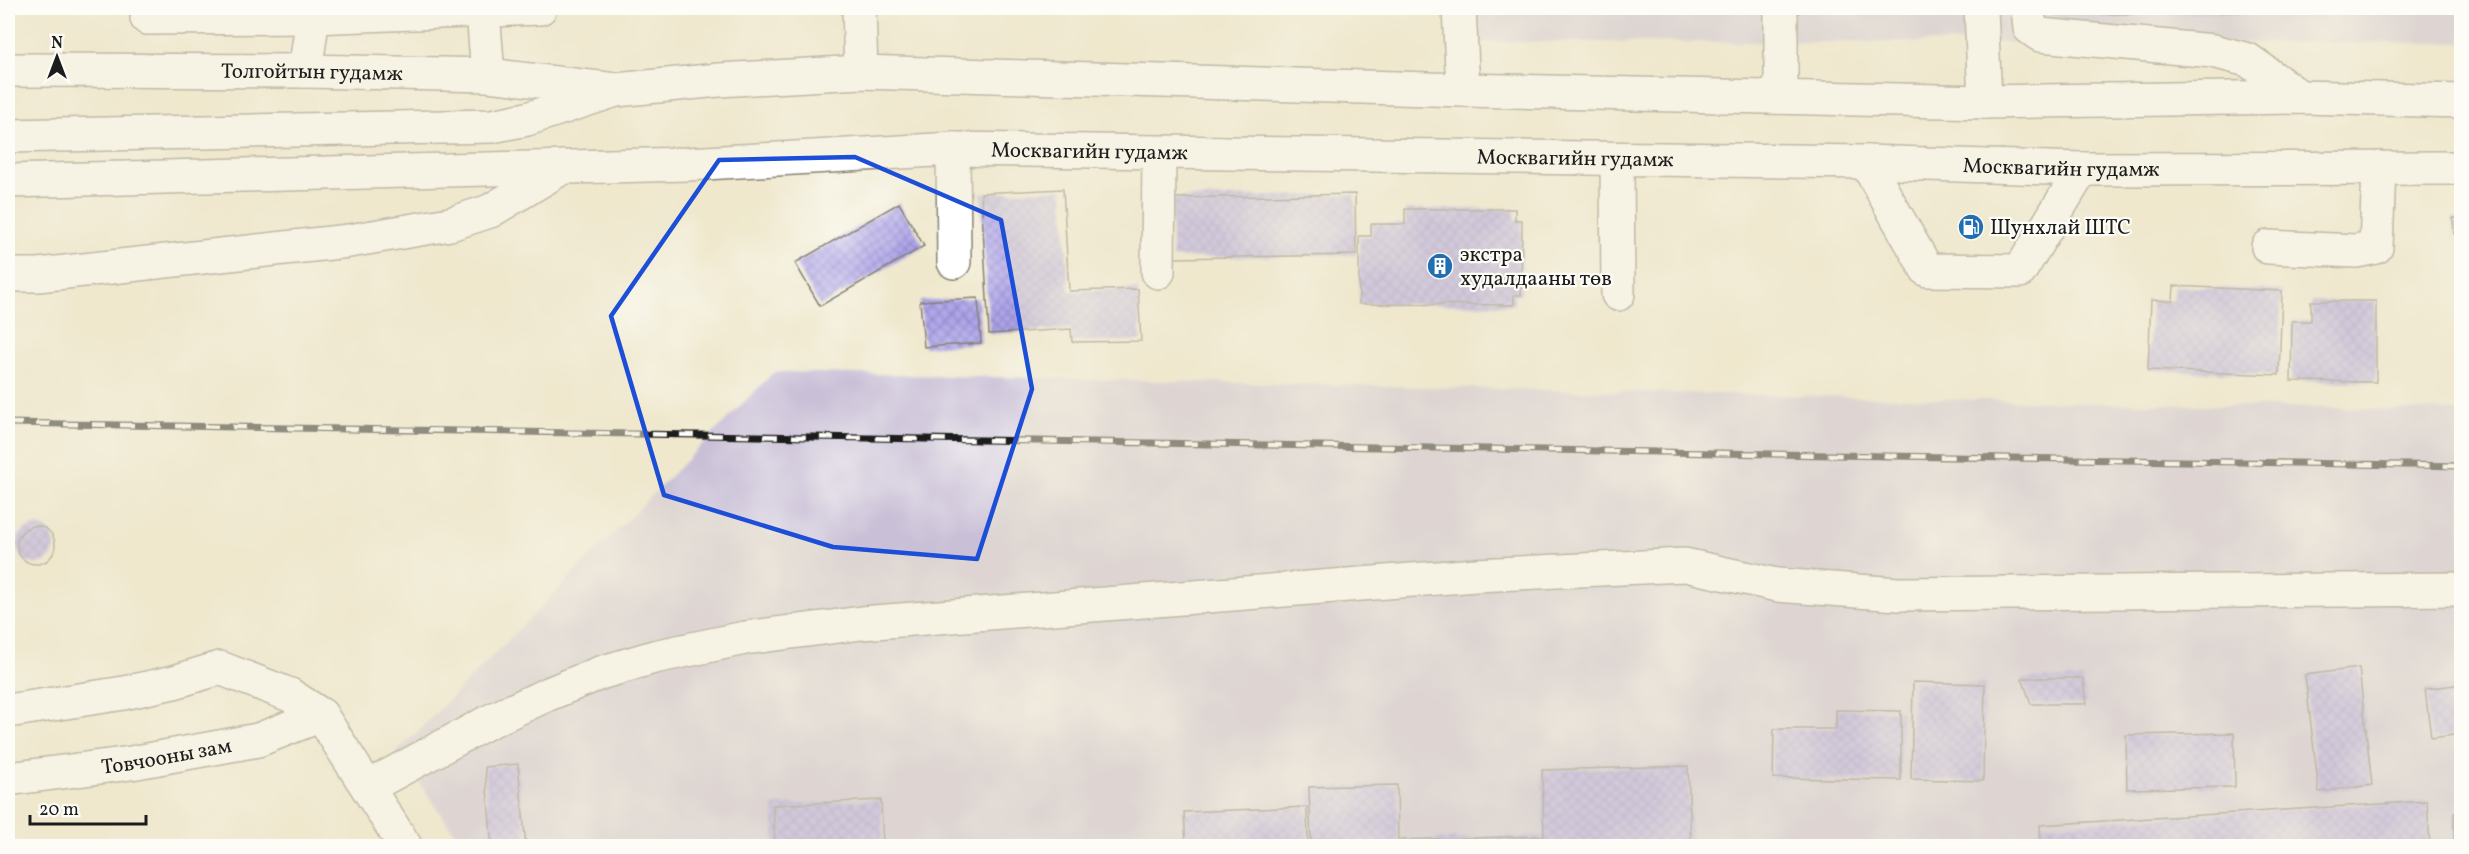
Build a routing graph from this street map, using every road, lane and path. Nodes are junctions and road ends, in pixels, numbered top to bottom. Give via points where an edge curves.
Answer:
1 (540, 8) edge
2 (858, 8) edge
3 (1460, 8) edge
4 (1781, 8) edge
5 (1982, 8) edge
6 (2028, 8) edge
7 (483, 11) junction
8 (313, 17) junction
9 (147, 18) dead end
10 (8, 70) edge
11 (305, 71) junction
12 (861, 72) junction
13 (488, 75) junction
14 (616, 90) junction
15 (1462, 90) junction
16 (1781, 97) junction
17 (2300, 97) junction
18 (2462, 101) edge
19 (1985, 102) junction
20 (8, 136) edge
21 (953, 149) junction
22 (1159, 153) junction
23 (1617, 159) junction
24 (1866, 162) junction
25 (563, 167) junction
26 (2379, 168) junction
27 (2462, 168) edge
28 (2082, 169) junction
29 (8, 181) edge
30 (2268, 247) dead end
31 (954, 261) dead end
32 (1158, 272) dead end
33 (8, 275) edge
34 (1618, 294) dead end
35 (2462, 589) edge
36 (8, 711) edge
37 (321, 715) junction
38 (8, 779) edge
39 (368, 787) junction
40 (405, 846) edge

1 - 7 main road
2 - 12 main road
3 - 15 main road
4 - 16 main road
5 - 19 main road
6 - 17 main road via 2030,28 2040,35 2213,51 2248,60
7 - 8 main road
7 - 13 main road
8 - 9 main road
8 - 11 main road
10 - 11 main road, Толгойтын гудамж
11 - 13 main road, Толгойтын гудамж
12 - 14 main road
12 - 15 main road
13 - 14 main road, Толгойтын гудамж
14 - 20 main road via 527,119 492,126
15 - 16 main road
16 - 19 main road
17 - 18 main road
17 - 19 main road
21 - 22 main road, Москвагийн гудамж
21 - 25 main road, Москвагийн гудамж
21 - 31 main road
22 - 23 main road, Москвагийн гудамж
22 - 32 main road
23 - 24 main road, Москвагийн гудамж
23 - 34 main road
24 - 28 main road, Москвагийн гудамж
24 - 28 main road via 1927,270 2020,271
25 - 29 main road, Москвагийн гудамж
25 - 33 main road via 490,211 450,224 348,241
26 - 27 main road, Москвагийн гудамж
26 - 28 main road, Москвагийн гудамж
26 - 30 main road via 2376,247 2356,251
35 - 39 main road via 1898,594 1777,585 1685,565 1476,575 862,623 745,638 600,673 488,722
36 - 37 main road via 124,693 220,668 282,691
37 - 38 main road, Товчооны зам via 258,740 131,763
37 - 39 main road
39 - 40 main road

